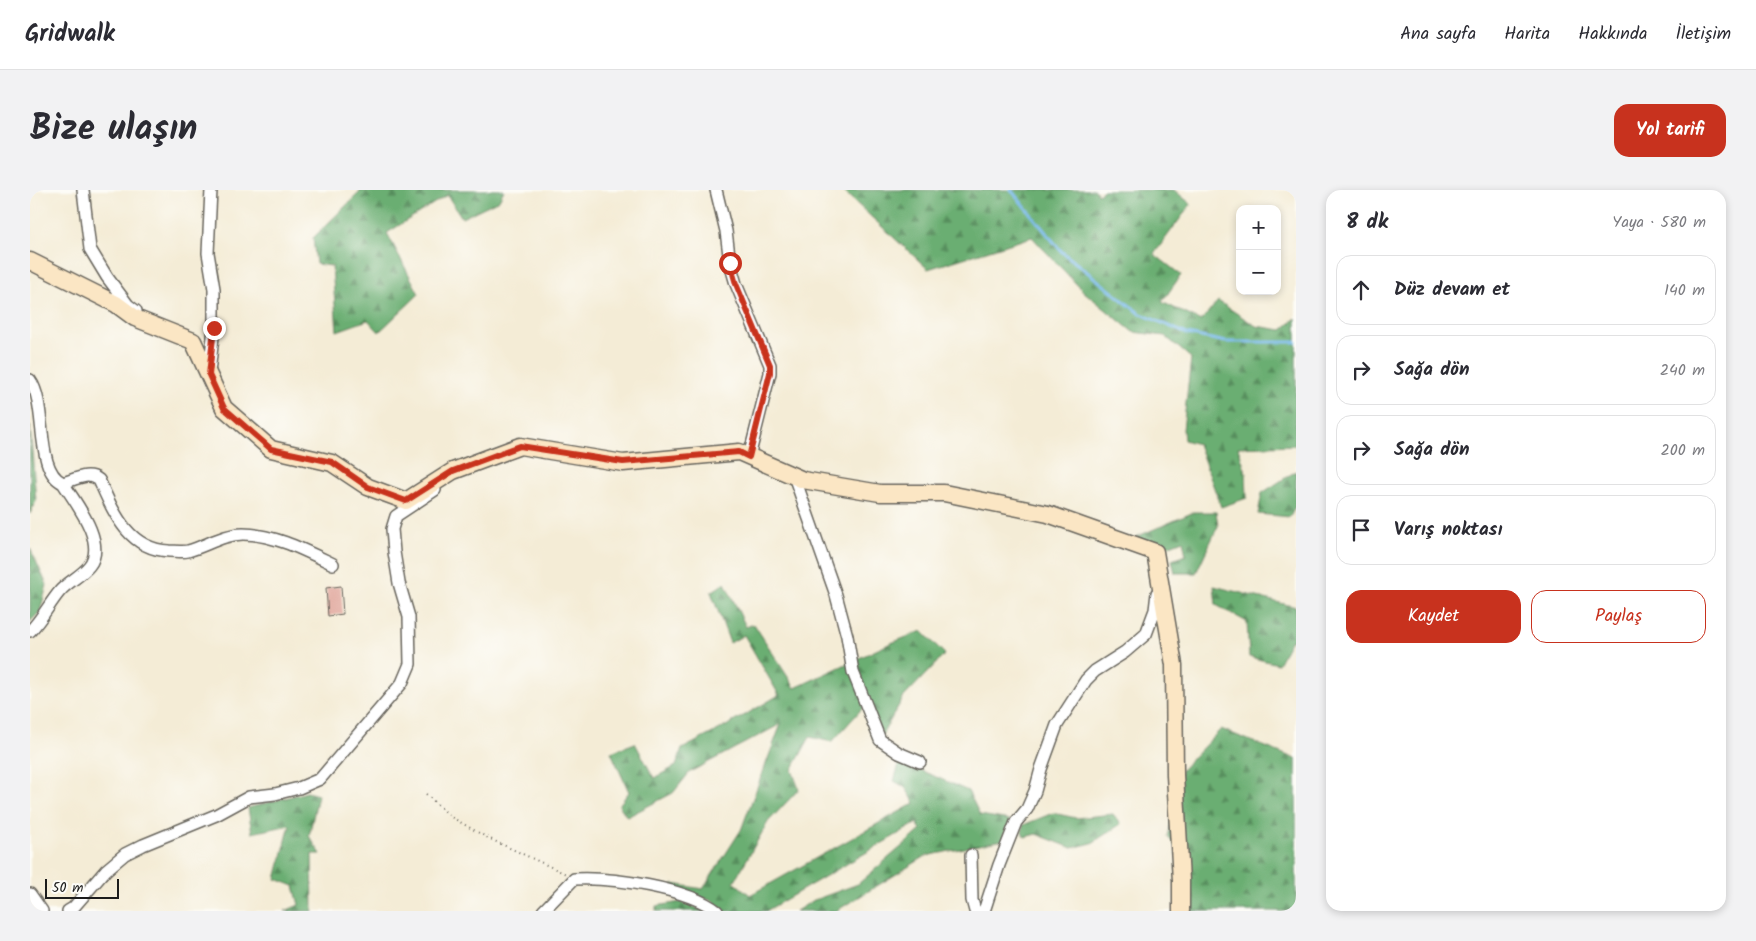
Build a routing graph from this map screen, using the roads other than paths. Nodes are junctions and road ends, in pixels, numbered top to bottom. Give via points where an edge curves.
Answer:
1 (82, 190) edge
2 (211, 190) edge
3 (716, 190) edge
4 (30, 261) edge
5 (153, 325) junction
6 (209, 375) junction
7 (30, 380) edge
8 (749, 457) junction
9 (446, 476) junction
10 (794, 476) junction
11 (63, 482) junction
12 (333, 564) dead end
13 (1159, 578) junction
14 (30, 632) edge
15 (920, 762) dead end
16 (972, 856) dead end
17 (30, 894) edge
18 (42, 911) edge
19 (68, 911) edge
20 (543, 911) edge
21 (717, 911) edge
22 (975, 911) edge
23 (984, 911) edge
24 (1181, 911) edge

1 - 5 street via 90,249 106,277 128,304
2 - 6 street via 208,252 214,289 214,328
3 - 8 street via 736,284 770,365
4 - 5 street
5 - 6 street via 193,341
6 - 9 street via 224,408 271,449 332,462 368,487 406,501
7 - 11 street via 40,409 45,458 56,480
8 - 9 street via 739,452 623,462 520,446
8 - 10 street
9 - 19 street via 436,490 396,516 392,529 399,583 410,617 410,664 402,683 320,779 299,788 249,797 216,815 125,854
10 - 13 street via 880,493 944,493 1048,514 1155,552
10 - 15 street via 836,595 853,672 880,740 898,753
11 - 12 street via 85,475 95,477 119,522 148,547 187,551 242,534 272,538
11 - 14 street via 95,538 93,555 90,565 61,590
13 - 23 street via 1155,610 1146,634 1086,680 1057,725 1035,791 1027,809 1016,822
13 - 24 street via 1174,666
16 - 22 street
17 - 18 street
20 - 21 street via 574,879 587,878 629,882 683,894

